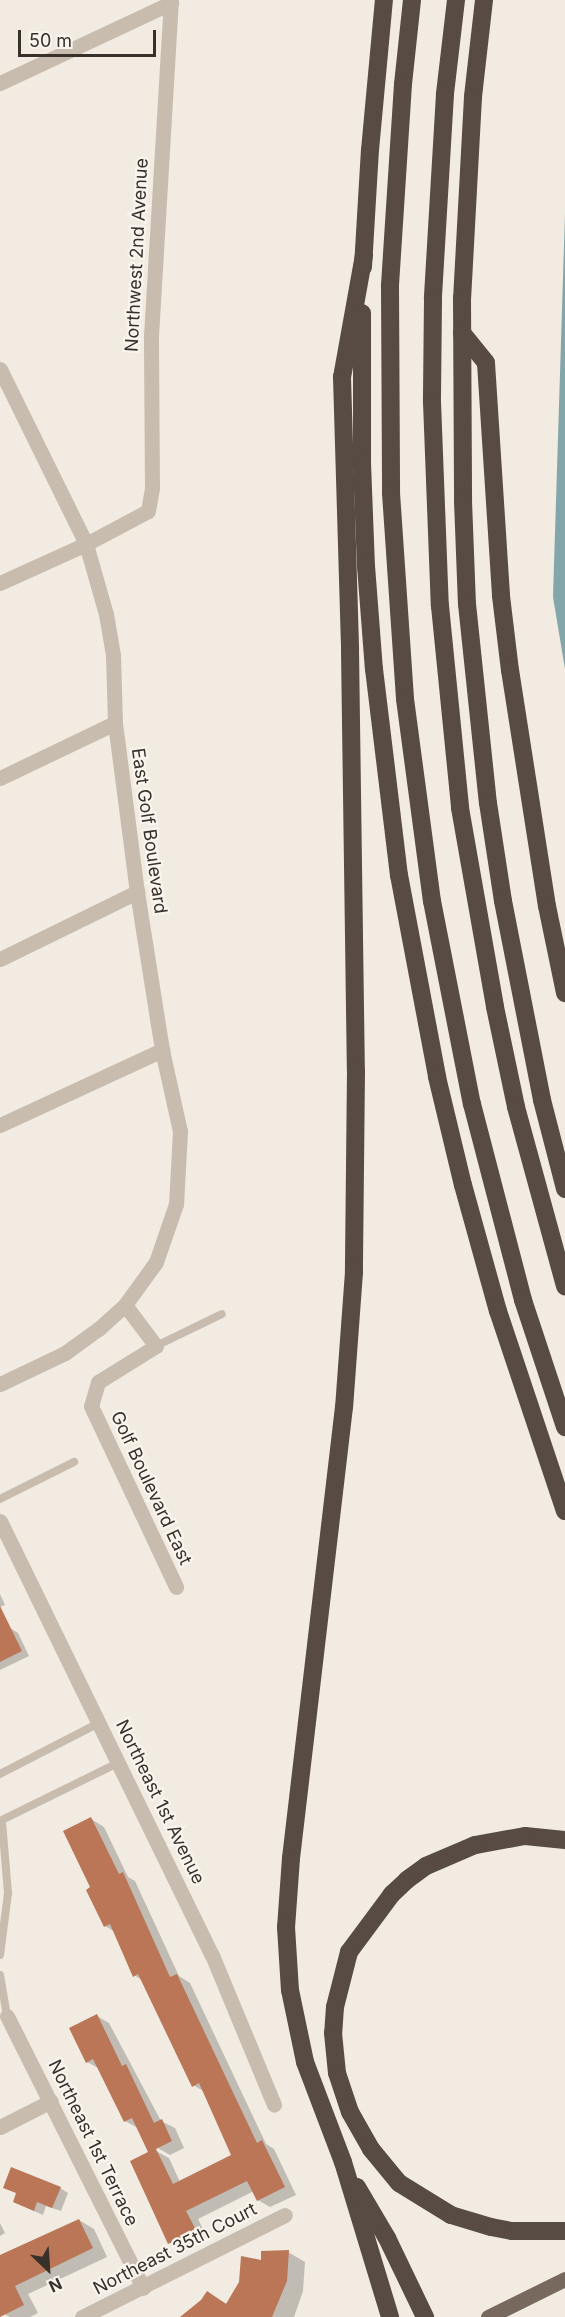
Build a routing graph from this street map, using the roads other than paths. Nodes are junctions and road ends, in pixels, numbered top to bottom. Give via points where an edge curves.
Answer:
1 (384, 0) edge
2 (412, 0) edge
3 (456, 0) edge
4 (484, 0) edge
5 (171, 2) edge
6 (0, 83) edge
7 (363, 255) junction
8 (462, 333) junction
9 (0, 369) edge
10 (86, 544) junction
11 (0, 583) edge
12 (115, 723) junction
13 (0, 778) edge
14 (137, 892) junction
15 (0, 958) edge
16 (565, 993) edge
17 (162, 1050) junction
18 (0, 1125) edge
19 (565, 1188) edge
20 (565, 1286) edge
21 (125, 1305) junction
22 (222, 1314) dead end
23 (156, 1346) junction
24 (0, 1384) edge
25 (565, 1427) edge
26 (74, 1462) dead end
27 (0, 1499) edge
28 (565, 1511) edge
29 (0, 1521) edge
30 (176, 1587) dead end
31 (99, 1724) junction
32 (118, 1763) junction
33 (0, 1774) edge
34 (1, 1821) edge
35 (565, 1840) edge
36 (0, 1955) edge
37 (0, 1975) edge
38 (7, 2016) joint
39 (51, 2101) junction
40 (274, 2105) dead end
41 (0, 2127) edge
42 (343, 2162) junction
43 (285, 2215) dead end
44 (565, 2231) edge
45 (565, 2279) edge
46 (143, 2288) junction
47 (82, 2317) edge
48 (390, 2317) edge
49 (425, 2317) edge
50 (488, 2317) edge

1 - 7 highway
2 - 25 highway via 390,298 391,493 405,699 432,901 472,1104 524,1300
3 - 20 highway via 445,94 433,299 432,402 440,606 460,808 495,1007 519,1118
4 - 8 highway via 466,188
5 - 6 street
5 - 10 street, Northwest 2nd Avenue via 151,336 152,488 148,511
7 - 28 highway via 366,566 399,875 437,1077 463,1185 498,1311
7 - 42 highway via 342,377 354,896 354,1272 345,1407 286,1927 286,1961 298,2036
8 - 16 highway via 486,363 501,596 510,670
8 - 19 highway via 467,604 488,803 522,1001
9 - 10 street, East Golf Boulevard
10 - 11 street
10 - 12 street, East Golf Boulevard via 113,655
12 - 13 street
12 - 14 street, East Golf Boulevard
14 - 15 street
14 - 17 street, East Golf Boulevard
17 - 18 street
17 - 21 street, East Golf Boulevard via 180,1131 176,1204 156,1262
21 - 23 street
21 - 24 street, East Golf Boulevard via 65,1353
22 - 23 lane
23 - 30 street, Golf Boulevard East via 98,1382 91,1406
26 - 27 lane
29 - 31 street, Northeast 1st Avenue
31 - 32 street, Northeast 1st Avenue
31 - 33 lane
32 - 34 lane
32 - 40 street, Northeast 1st Avenue via 212,1954
34 - 36 lane via 8,1893
35 - 44 highway via 525,1836 484,1843 448,1855 407,1880 386,1901 349,1952 335,2007 333,2033 336,2073 350,2112 370,2149 399,2183 451,2215 491,2228
37 - 38 lane
38 - 39 street, Northeast 1st Terrace
39 - 41 street
39 - 46 street, Northeast 1st Terrace
42 - 48 highway
42 - 49 highway via 387,2238
43 - 46 street, Northeast 35th Court
45 - 50 main road
46 - 47 street, Northeast 35th Court

